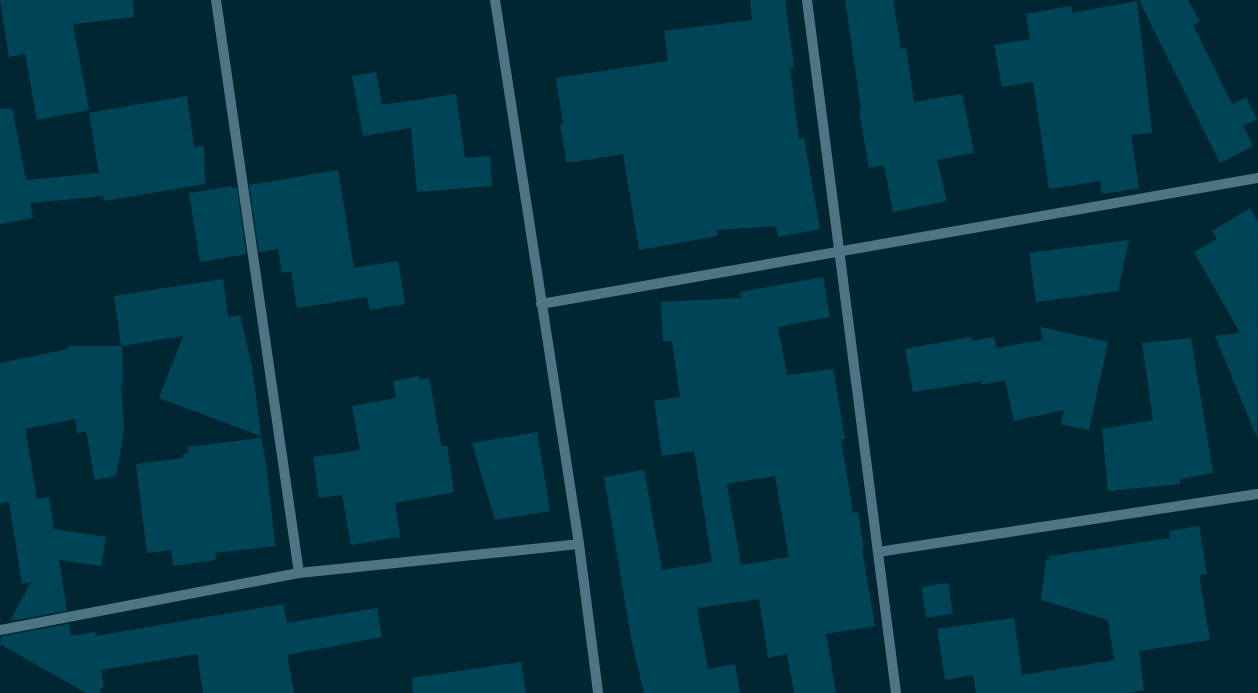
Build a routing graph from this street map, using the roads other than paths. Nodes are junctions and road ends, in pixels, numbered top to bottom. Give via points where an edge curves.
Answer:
1 (216, 0) edge
2 (495, 0) edge
3 (806, 0) edge
4 (1258, 178) edge
5 (839, 252) junction
6 (541, 304) junction
7 (1258, 494) edge
8 (579, 544) junction
9 (878, 552) junction
10 (299, 573) junction
11 (0, 630) edge
12 (598, 693) edge
13 (896, 693) edge

1 - 10 street
2 - 6 street
3 - 5 street
4 - 5 street
5 - 6 street
5 - 9 street
6 - 8 street
7 - 9 street
8 - 10 street
8 - 12 street
9 - 13 street
10 - 11 street

